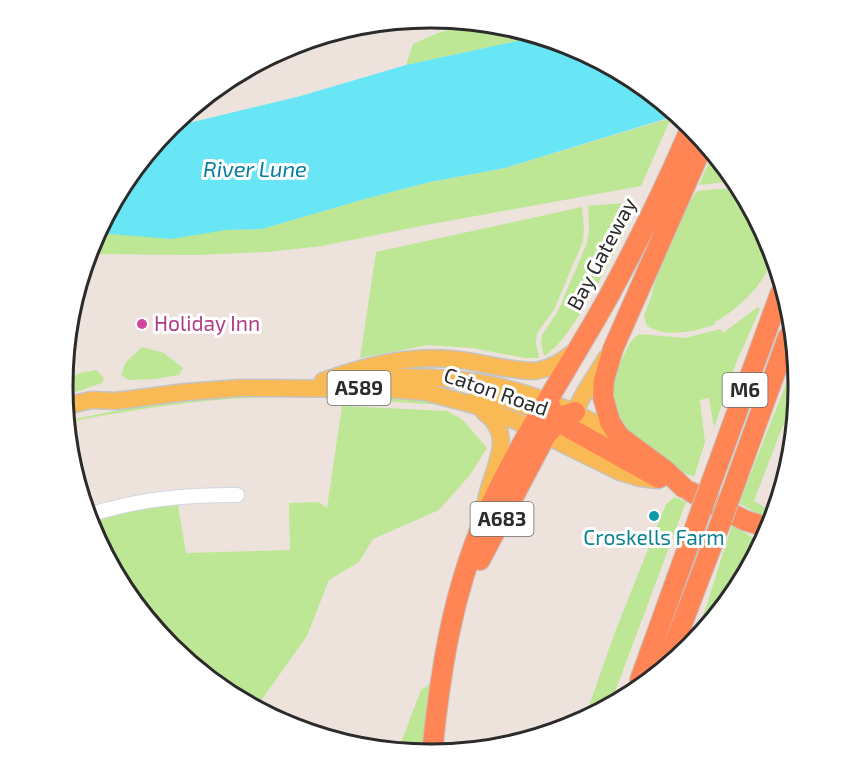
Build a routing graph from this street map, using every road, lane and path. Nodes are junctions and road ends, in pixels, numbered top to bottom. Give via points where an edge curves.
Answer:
1 (687, 137) edge
2 (700, 151) edge
3 (777, 302) edge
4 (785, 346) edge
5 (577, 349) junction
6 (613, 349) junction
7 (323, 381) junction
8 (281, 387) junction
9 (116, 401) junction
10 (73, 404) edge
11 (474, 405) junction
12 (74, 415) edge
13 (553, 422) junction
14 (619, 436) junction
15 (684, 488) junction
16 (237, 495) dead end
17 (96, 513) edge
18 (484, 520) junction
19 (744, 520) junction
20 (759, 525) edge
21 (757, 530) edge
22 (456, 602) junction
23 (673, 649) edge
24 (642, 674) edge
25 (433, 744) edge

1 - 5 highway, Bay Gateway / A683 via 610,294
2 - 6 highway, Bay Gateway / A683
3 - 24 highway, M6, bridge
4 - 23 highway, M6, bridge
5 - 7 main road via 548,369 535,371 427,358 367,366
5 - 13 highway, Bay Gateway / A683
6 - 13 main road, A683 via 588,386
6 - 14 highway, Caton Road via 603,397
7 - 8 main road, Caton Road / A589
7 - 13 main road, Caton Road / A589 via 427,377 475,381 512,389
8 - 9 main road, Caton Road / A589 via 186,392
8 - 11 main road, Caton Road / A589 via 425,392
9 - 10 main road, Caton Road / A589 via 91,399
9 - 12 main road, Caton Road / A589
11 - 13 main road, Caton Road / A589
11 - 18 main road via 498,426 502,446 489,484
13 - 14 main road, Caton Road / A589
13 - 15 highway, Caton Road
13 - 18 highway, A683
13 - 22 highway, A683
14 - 15 highway, Caton Road
15 - 19 highway, Caton Road
16 - 17 street via 152,499
18 - 22 highway, A683
19 - 20 highway, Caton Road
19 - 21 highway, Caton Road
22 - 25 highway, A683 via 443,660

